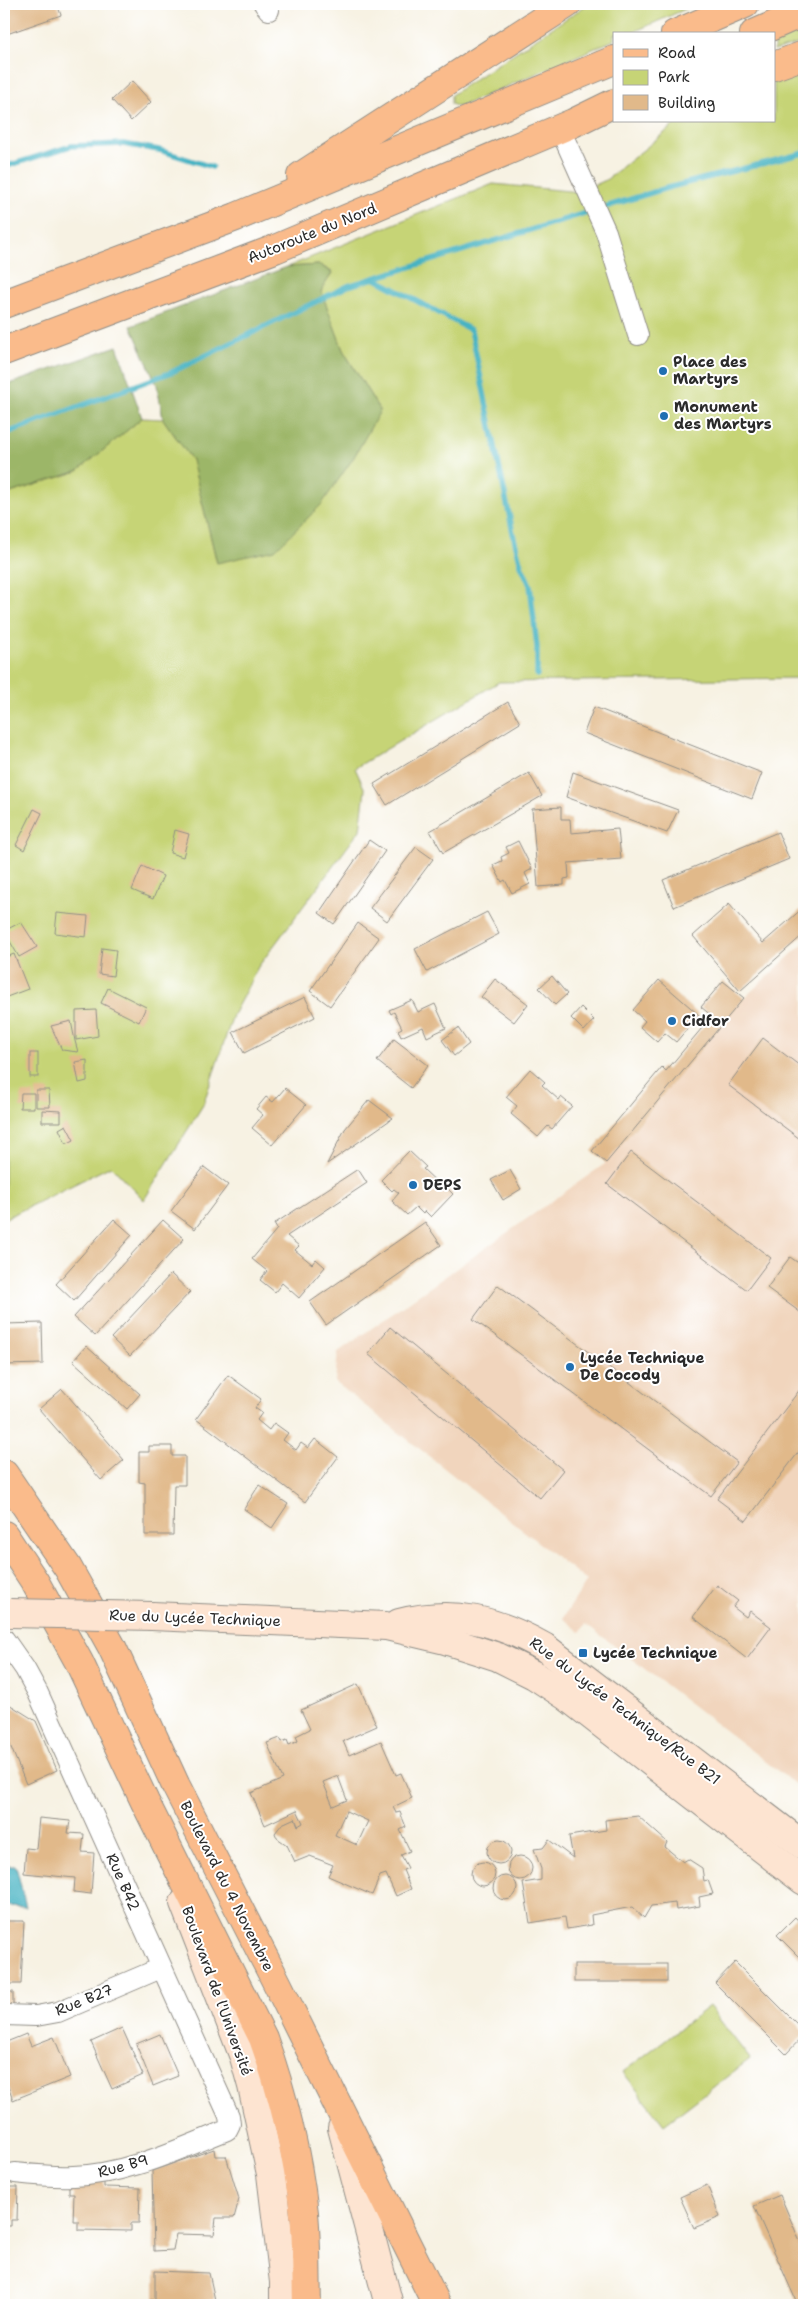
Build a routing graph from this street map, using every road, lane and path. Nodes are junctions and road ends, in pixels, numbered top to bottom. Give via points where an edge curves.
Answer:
1 (567, 4) edge
2 (745, 4) edge
3 (804, 12) edge
4 (680, 32) edge
5 (759, 32) edge
6 (804, 55) edge
7 (613, 60) edge
8 (776, 65) edge
9 (613, 103) edge
10 (613, 117) edge
11 (566, 126) junction
12 (236, 217) junction
13 (4, 304) edge
14 (638, 335) dead end
15 (4, 351) edge
16 (4, 1474) edge
17 (4, 1535) edge
18 (7, 1612) edge
19 (386, 1626) junction
20 (4, 1639) edge
21 (145, 1802) junction
22 (804, 1846) edge
23 (804, 1881) edge
24 (161, 1968) junction
25 (277, 1983) junction
26 (244, 1998) junction
27 (4, 2015) edge
28 (332, 2092) junction
29 (227, 2130) joint
30 (15, 2173) dead end
31 (284, 2305) edge
32 (307, 2305) edge
33 (389, 2305) edge
34 (437, 2305) edge

1 - 12 main road
2 - 4 main road
3 - 5 main road
6 - 8 main road
7 - 12 main road
9 - 11 main road, Autoroute du Nord
10 - 11 main road
11 - 14 street via 606,232
11 - 15 main road, Autoroute du Nord via 275,250
12 - 13 main road
16 - 25 main road, Boulevard du 4 Novembre via 68,1568 112,1647 181,1794
17 - 21 main road via 35,1582 79,1662
18 - 19 street, Rue du Lycée Technique, bridge
19 - 22 street, Rue du Lycée Technique/Rue B21 via 422,1617 446,1617 480,1620 516,1631 544,1647
19 - 23 street, Rue du Lycée Technique/Rue B21 via 467,1646 534,1675 566,1696
20 - 24 street, Rue B42 via 38,1693
21 - 26 main road
21 - 31 street, Boulevard de l'Université via 244,2056 271,2174
24 - 27 street, Rue B27 via 58,2012 36,2016
24 - 29 street, Rue B42 via 230,2116
25 - 26 main road
25 - 28 main road, Boulevard du 4 Novembre
26 - 32 main road via 272,2062 287,2119 304,2214
28 - 33 street
28 - 34 main road, Boulevard du 4 Novembre
29 - 30 street, Rue B9 via 97,2174

